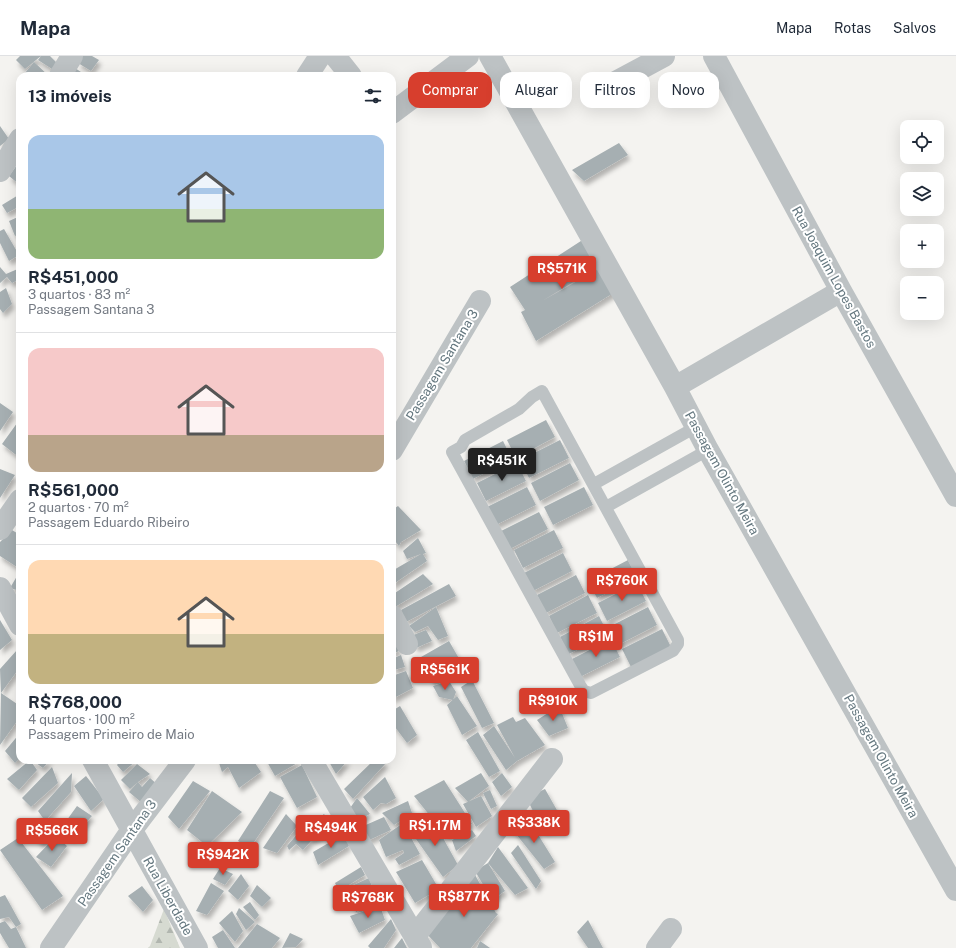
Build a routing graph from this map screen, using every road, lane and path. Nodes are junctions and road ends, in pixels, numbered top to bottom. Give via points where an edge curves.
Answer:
1 (72, 56) edge
2 (320, 56) edge
3 (335, 56) edge
4 (468, 56) edge
5 (490, 56) edge
6 (664, 56) edge
7 (714, 56) edge
8 (62, 72) edge
9 (310, 72) edge
10 (348, 72) edge
11 (634, 72) edge
12 (396, 110) edge
13 (16, 145) edge
14 (0, 171) edge
15 (841, 291) junction
16 (480, 301) dead end
17 (675, 387) junction
18 (696, 427) junction
19 (396, 443) edge
20 (708, 450) junction
21 (594, 484) junction
22 (956, 496) edge
23 (16, 506) edge
24 (606, 507) junction
25 (0, 529) edge
26 (0, 588) edge
27 (16, 618) edge
28 (396, 623) edge
29 (407, 644) dead end
30 (552, 759) dead end
31 (95, 764) edge
32 (182, 764) edge
33 (313, 764) edge
34 (131, 831) junction
35 (956, 890) edge
36 (671, 929) dead end
37 (418, 942) edge
38 (51, 948) edge
39 (196, 948) edge
40 (657, 948) edge

1 - 8 street
2 - 9 street
3 - 10 street
4 - 12 street
5 - 17 street, Passagem Olinto Meira
6 - 11 street
7 - 15 street, Rua Joaquim Lopes Bastos
13 - 14 street
15 - 17 street
15 - 22 street, Rua Joaquim Lopes Bastos
16 - 19 street, Passagem Santana 3
17 - 18 street, Passagem Olinto Meira
18 - 20 street, Passagem Olinto Meira
18 - 21 lane
20 - 24 lane
20 - 35 street, Passagem Olinto Meira
21 - 24 lane
21 - 24 lane via 542,391 519,409 465,440 461,447 452,452 580,685 584,691 591,693 672,651 678,644
23 - 25 street
26 - 27 street
28 - 29 street
30 - 37 street
31 - 34 street, Rua Liberdade
32 - 34 street, Passagem Santana 3
33 - 37 street
34 - 38 street, Passagem Santana 3
34 - 39 street, Rua Liberdade
36 - 40 street

